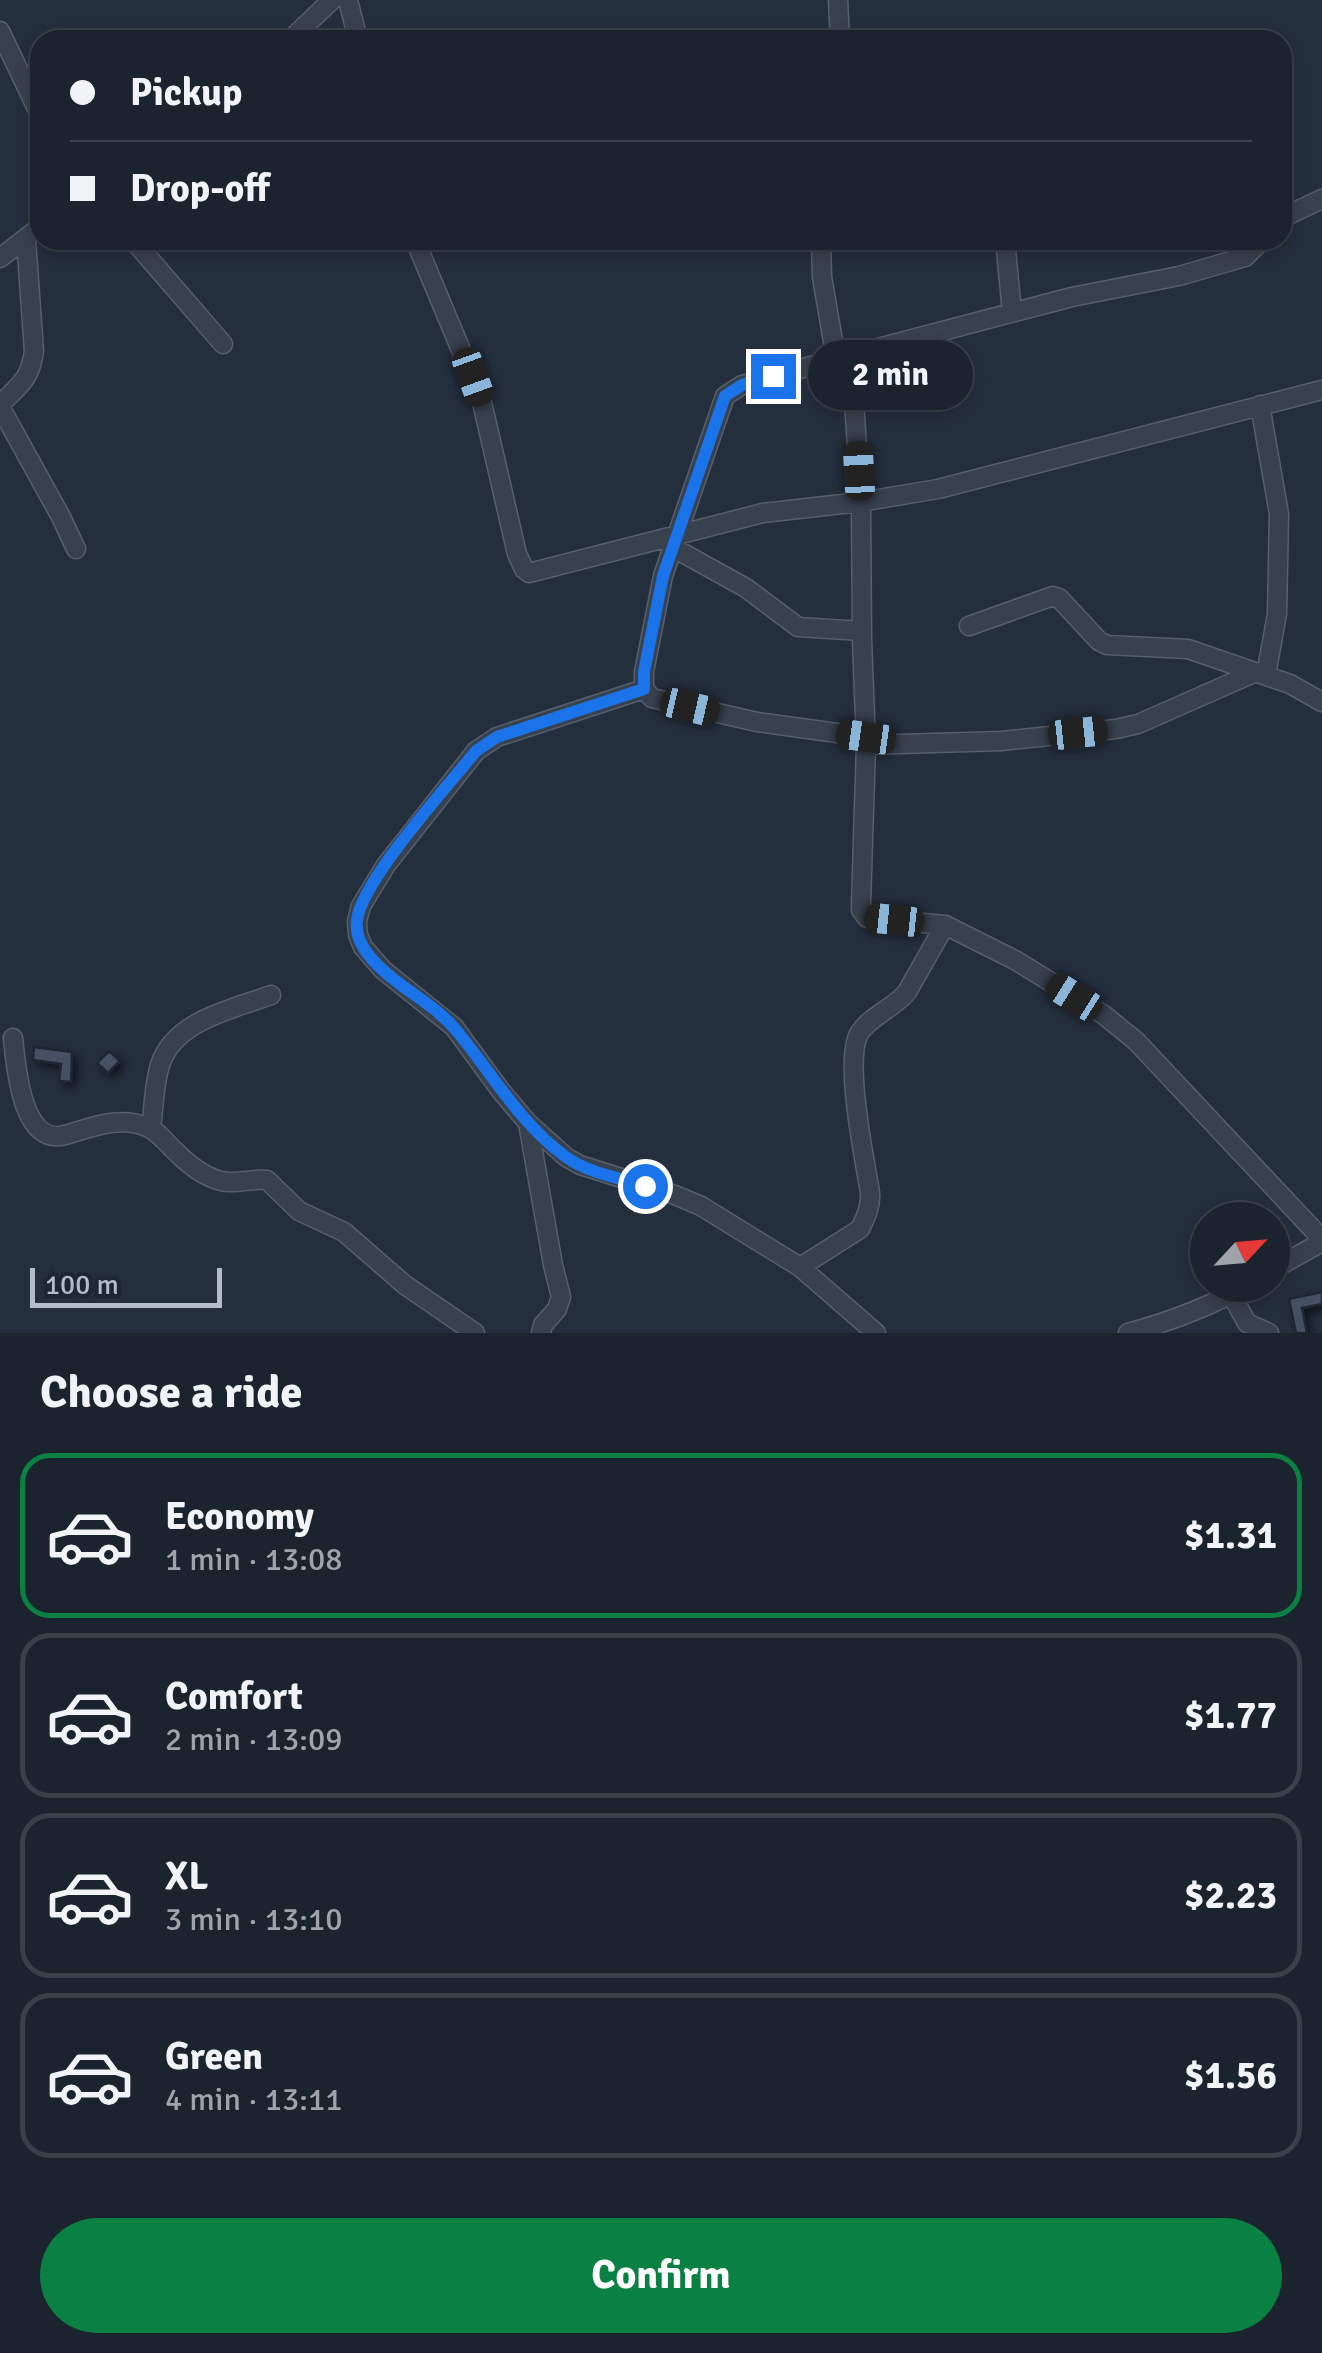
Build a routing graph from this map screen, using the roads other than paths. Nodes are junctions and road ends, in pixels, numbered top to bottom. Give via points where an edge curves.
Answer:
1 (332, 0) edge
2 (348, 0) edge
3 (838, 0) edge
4 (300, 30) edge
5 (356, 30) edge
6 (840, 30) edge
7 (0, 31) edge
8 (30, 94) edge
9 (1322, 200) edge
10 (1292, 214) edge
11 (30, 235) edge
12 (33, 250) edge
13 (142, 250) edge
14 (419, 250) edge
15 (821, 250) edge
16 (1006, 250) edge
17 (1253, 250) edge
18 (0, 258) edge
19 (1012, 312) junction
20 (223, 344) dead end
21 (843, 357) junction
22 (1322, 390) edge
23 (1260, 406) junction
24 (860, 502) junction
25 (671, 540) junction
26 (76, 550) dead end
27 (969, 626) dead end
28 (862, 631) junction
29 (1261, 673) junction
30 (644, 689) junction
31 (1322, 702) edge
32 (866, 741) junction
33 (945, 925) junction
34 (272, 995) dead end
35 (13, 1038) dead end
36 (528, 1123) junction
37 (151, 1128) junction
38 (1322, 1241) edge
39 (1290, 1260) edge
40 (800, 1267) junction
41 (1211, 1302) edge
42 (1243, 1302) edge
43 (476, 1333) edge
44 (541, 1333) edge
45 (876, 1333) edge
46 (1128, 1333) edge
47 (1269, 1333) edge

1 - 4 street
2 - 5 street
3 - 6 street
7 - 8 street
9 - 10 street
11 - 18 street
12 - 26 street via 34,351 28,376 2,404
13 - 20 street
14 - 25 street via 481,398 524,570
15 - 21 street
16 - 19 street
17 - 19 street via 1179,276
19 - 21 street
21 - 24 street
21 - 25 street via 742,385 725,396
22 - 23 street
23 - 24 street via 938,489
23 - 29 street via 1278,514 1277,614
24 - 25 street via 763,514
24 - 28 street
25 - 28 street via 798,627
25 - 30 street
27 - 29 street via 1054,596 1106,645 1188,649
28 - 32 street
29 - 31 street
29 - 32 street via 1116,729 1002,741
30 - 32 street via 652,698
30 - 36 street via 484,744 386,865 357,921 363,947 454,1028
32 - 33 street via 864,915
33 - 38 street via 1104,1015
33 - 40 street via 907,992 856,1040 854,1082 870,1193 864,1221
34 - 37 street via 201,1022 172,1044 160,1066
35 - 37 street via 21,1098 42,1132 62,1136 104,1123
36 - 40 street via 580,1165 701,1206
36 - 44 street via 561,1296
37 - 43 street via 216,1180 267,1180 299,1211 344,1232 405,1285
38 - 39 street
40 - 45 street
41 - 46 street
42 - 47 street via 1247,1323

